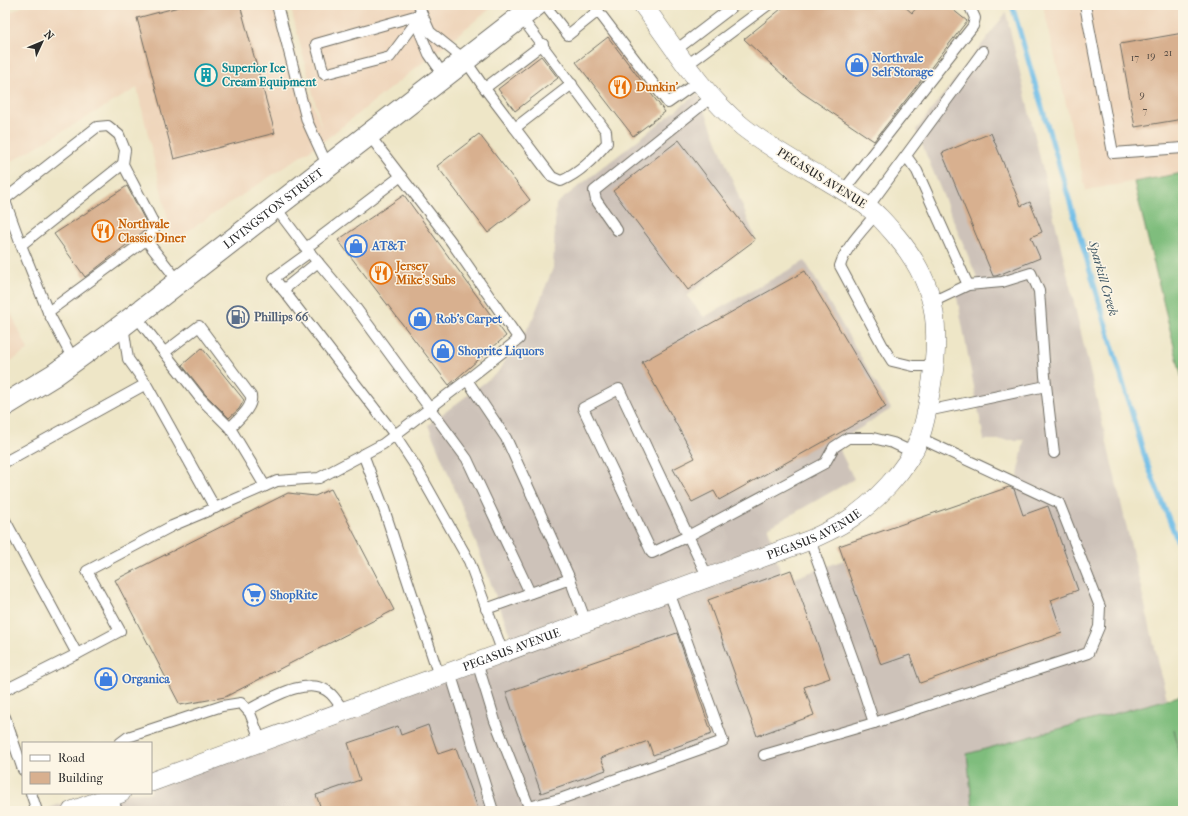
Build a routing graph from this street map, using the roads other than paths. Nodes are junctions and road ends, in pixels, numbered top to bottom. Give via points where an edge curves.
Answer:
1 (277, 5) edge
2 (545, 5) edge
3 (735, 5) edge
4 (768, 5) edge
5 (969, 5) edge
6 (1085, 5) edge
7 (650, 8) edge
8 (420, 10) edge
9 (529, 11) edge
10 (542, 44) junction
11 (983, 51) dead end
12 (681, 57) junction
13 (465, 60) junction
14 (441, 79) junction
15 (699, 81) junction
16 (572, 84) junction
17 (485, 88) junction
18 (712, 96) junction
19 (515, 128) junction
20 (369, 134) junction
21 (1183, 148) edge
22 (906, 156) junction
23 (123, 164) junction
24 (328, 167) junction
25 (401, 176) junction
26 (843, 191) junction
27 (5, 200) edge
28 (275, 207) junction
29 (872, 211) junction
30 (617, 230) dead end
31 (146, 240) junction
32 (20, 245) junction
33 (308, 250) junction
34 (318, 262) junction
35 (179, 282) junction
36 (968, 285) junction
37 (282, 290) junction
38 (932, 302) junction
39 (48, 312) junction
40 (129, 320) junction
41 (165, 352) junction
42 (74, 361) junction
43 (934, 366) junction
44 (467, 380) junction
45 (146, 384) junction
46 (1046, 386) junction
47 (5, 405) edge
48 (430, 408) junction
49 (927, 411) junction
50 (230, 428) junction
51 (395, 435) junction
52 (916, 445) junction
53 (1054, 453) dead end
54 (363, 454) junction
55 (5, 462) edge
56 (265, 486) junction
57 (215, 508) junction
58 (5, 520) edge
59 (688, 536) junction
60 (810, 540) junction
61 (708, 578) junction
62 (570, 579) junction
63 (668, 592) junction
64 (530, 593) junction
65 (486, 609) junction
66 (586, 622) junction
67 (503, 653) junction
68 (77, 654) junction
69 (478, 662) junction
70 (444, 674) junction
71 (5, 690) edge
72 (248, 710) junction
73 (344, 711) junction
74 (5, 717) edge
75 (874, 723) junction
76 (121, 742) edge
77 (261, 742) junction
78 (764, 755) dead end
79 (22, 767) edge
80 (152, 782) edge
81 (31, 794) edge
82 (117, 800) edge
83 (37, 811) edge
84 (72, 811) edge
85 (493, 811) edge

1 - 24 lane via 307,121
2 - 15 lane via 568,35 598,10 668,103
3 - 12 lane
4 - 12 lane
5 - 26 lane via 975,18 974,26
6 - 21 lane via 1113,152
7 - 12 street, PEGASUS AVENUE
8 - 8 lane via 316,44 324,74 390,56
8 - 13 lane via 430,32
8 - 14 lane via 419,30 429,54 442,73
9 - 10 lane
9 - 13 main road, LIVINGSTON STREET
10 - 16 lane
10 - 17 lane
11 - 22 lane
12 - 15 street, PEGASUS AVENUE
13 - 14 main road, LIVINGSTON STREET
13 - 17 lane
14 - 20 main road, LIVINGSTON STREET
15 - 18 street, PEGASUS AVENUE
16 - 19 lane
16 - 19 lane via 606,131 607,143 593,159 572,176 561,182 552,177
17 - 19 lane
18 - 26 street, PEGASUS AVENUE via 743,126
18 - 30 lane via 594,191 596,200
20 - 24 main road, LIVINGSTON STREET
20 - 25 lane
22 - 29 lane
22 - 36 lane via 917,171
23 - 27 lane via 125,150 119,135 108,126 98,127
23 - 31 lane via 152,220 154,229
23 - 32 lane
24 - 28 main road, LIVINGSTON STREET
25 - 33 lane
25 - 44 lane via 450,240 519,339
26 - 29 street, PEGASUS AVENUE
27 - 32 lane
28 - 33 lane
28 - 35 main road, LIVINGSTON STREET
29 - 38 street, PEGASUS AVENUE via 885,222 919,267
29 - 43 lane via 840,266 892,361 913,366
31 - 35 lane
31 - 39 lane
32 - 39 lane
33 - 34 lane
33 - 37 lane via 274,278
34 - 37 lane
34 - 48 lane via 353,304
35 - 40 main road, LIVINGSTON STREET
36 - 38 lane
36 - 46 lane via 1002,282 1031,273 1038,291
37 - 51 lane
38 - 43 street, PEGASUS AVENUE via 936,335
39 - 42 lane
40 - 41 lane
40 - 42 main road, LIVINGSTON STREET
40 - 45 lane via 126,349 128,359
41 - 50 lane via 200,398
41 - 50 lane via 199,326 252,401
42 - 47 main road, LIVINGSTON STREET
43 - 49 street, PEGASUS AVENUE
44 - 48 lane
44 - 62 lane via 506,438
45 - 55 lane
45 - 57 lane
46 - 49 lane
46 - 53 lane
48 - 51 lane
48 - 64 lane via 467,459
49 - 52 street, PEGASUS AVENUE
50 - 56 lane
51 - 54 lane
51 - 65 lane via 416,467 468,561
52 - 59 lane via 873,438 848,438 834,447 825,463
52 - 60 street, PEGASUS AVENUE via 886,487 867,505 845,522
52 - 75 lane via 1060,503 1100,607 1099,627 1088,653
54 - 56 lane via 319,478 277,481
54 - 70 lane
56 - 57 lane
57 - 68 lane via 172,526 87,571 120,631
58 - 68 lane
59 - 59 lane via 619,389 583,408 652,553
59 - 61 lane
60 - 61 street, PEGASUS AVENUE
60 - 75 lane
61 - 63 street, PEGASUS AVENUE
62 - 64 lane
62 - 66 lane
63 - 66 street, PEGASUS AVENUE
63 - 69 lane via 723,742 529,808 495,721
64 - 65 lane
65 - 67 lane
66 - 67 street, PEGASUS AVENUE
67 - 69 street, PEGASUS AVENUE
68 - 71 lane
69 - 70 street, PEGASUS AVENUE
70 - 73 street, PEGASUS AVENUE
70 - 85 lane
72 - 73 lane via 298,687 312,686 331,693
72 - 76 lane via 241,702 222,706 128,737
72 - 77 lane
73 - 77 street, PEGASUS AVENUE
74 - 79 lane
75 - 78 lane
77 - 80 street, PEGASUS AVENUE
81 - 83 lane
82 - 84 street

